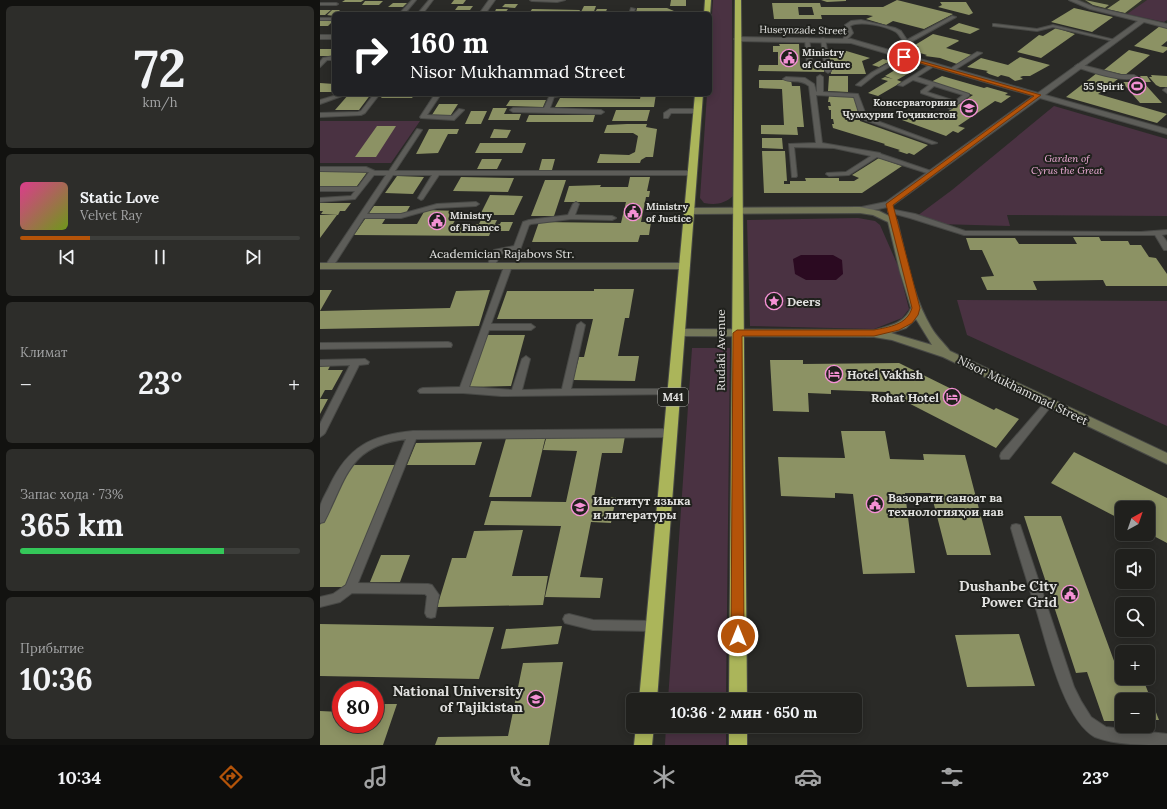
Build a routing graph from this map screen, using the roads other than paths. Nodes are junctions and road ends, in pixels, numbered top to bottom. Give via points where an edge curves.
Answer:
1 (414, 0) edge
2 (431, 0) edge
3 (492, 0) edge
4 (532, 0) edge
5 (563, 0) edge
6 (708, 0) edge
7 (738, 0) edge
8 (1072, 0) edge
9 (320, 4) edge
10 (336, 4) dead end
11 (403, 12) edge
12 (421, 12) edge
13 (484, 12) edge
14 (707, 12) edge
15 (954, 18) dead end
16 (320, 19) edge
17 (332, 19) edge
18 (1143, 20) junction
19 (995, 25) dead end
20 (1167, 26) edge
21 (320, 37) edge
22 (332, 37) edge
23 (737, 39) junction
24 (807, 39) junction
25 (823, 40) junction
26 (844, 40) junction
27 (1113, 40) junction
28 (907, 43) junction
29 (890, 52) junction
30 (979, 53) dead end
31 (904, 57) junction
32 (332, 58) edge
33 (810, 64) dead end
34 (320, 65) edge
35 (933, 65) junction
36 (1078, 66) junction
37 (951, 70) junction
38 (828, 71) dead end
39 (820, 77) dead end
40 (1134, 77) dead end
41 (913, 78) junction
42 (786, 79) dead end
43 (933, 84) junction
44 (859, 85) dead end
45 (901, 85) dead end
46 (813, 93) junction
47 (820, 93) junction
48 (1038, 95) junction
49 (339, 96) dead end
50 (376, 96) dead end
51 (437, 96) edge
52 (552, 96) edge
53 (699, 96) edge
54 (320, 102) edge
55 (956, 103) junction
56 (950, 107) dead end
57 (461, 110) dead end
58 (513, 110) dead end
59 (546, 110) junction
60 (698, 111) junction
61 (601, 112) dead end
62 (320, 115) edge
63 (666, 117) dead end
64 (320, 120) edge
65 (339, 120) dead end
66 (419, 130) dead end
67 (1166, 131) edge
68 (934, 143) dead end
69 (819, 145) junction
70 (878, 154) junction
71 (320, 169) edge
72 (692, 173) junction
73 (932, 173) junction
74 (372, 174) junction
75 (389, 174) junction
76 (436, 174) junction
77 (829, 174) dead end
78 (794, 176) dead end
79 (320, 189) edge
80 (361, 189) junction
81 (421, 198) dead end
82 (320, 200) edge
83 (476, 204) dead end
84 (576, 204) dead end
85 (860, 210) junction
86 (689, 211) junction
87 (738, 211) junction
88 (891, 212) junction
89 (361, 216) junction
90 (571, 217) junction
91 (612, 218) dead end
92 (1167, 232) edge
93 (1157, 233) junction
94 (1167, 248) edge
95 (325, 266) edge
96 (491, 266) junction
97 (508, 266) junction
98 (684, 266) junction
99 (916, 308) junction
100 (581, 325) dead end
101 (486, 327) junction
102 (531, 327) dead end
103 (679, 333) junction
104 (737, 333) junction
105 (874, 333) junction
106 (320, 346) edge
107 (448, 346) dead end
108 (947, 354) junction
109 (526, 359) dead end
110 (320, 363) edge
111 (462, 390) junction
112 (423, 391) dead end
113 (674, 392) junction
114 (516, 393) junction
115 (566, 393) junction
116 (1049, 403) junction
117 (320, 433) edge
118 (670, 433) junction
119 (413, 435) junction
120 (1006, 456) dead end
121 (1167, 459) edge
122 (320, 519) edge
123 (1016, 528) dead end
124 (350, 588) junction
125 (320, 602) edge
126 (432, 612) dead end
127 (569, 619) dead end
128 (654, 626) junction
129 (649, 693) edge
130 (738, 693) edge
131 (645, 733) edge
132 (738, 733) edge
133 (1167, 741) edge
134 (644, 745) edge
135 (738, 745) edge

1 - 11 lane
2 - 12 lane
3 - 13 street
4 - 5 lane
6 - 14 highway
7 - 23 highway, Rudaki Avenue
8 - 18 street via 1092,8
9 - 10 lane
15 - 28 lane
16 - 17 lane
18 - 20 street
18 - 27 street
19 - 27 lane via 1037,30 1061,27
21 - 22 street
23 - 24 street, Huseynzade Street
23 - 87 highway, Rudaki Avenue
24 - 25 street, Huseynzade Street
24 - 33 lane
25 - 26 street, Huseynzade Street
25 - 38 lane
26 - 28 lane via 851,32 847,25 861,21 897,30
26 - 29 street, Huseynzade Street
27 - 36 street
28 - 29 lane
29 - 31 street, Huseynzade Street
30 - 37 lane
31 - 35 street, Huseynzade Street
31 - 44 lane
32 - 34 lane via 325,59
35 - 37 street, Huseynzade Street
35 - 41 lane
36 - 40 lane via 1121,77
36 - 48 street
37 - 48 street, Huseynzade Street
39 - 47 lane
41 - 43 lane
41 - 45 lane
42 - 46 lane via 809,82
43 - 55 lane via 923,92
43 - 55 lane via 967,95
46 - 47 lane
46 - 69 lane
47 - 68 lane via 856,94 863,116 867,119
48 - 67 street, Huseynzade Street
48 - 73 street
49 - 54 lane
50 - 62 lane via 361,114
51 - 57 lane via 423,117 454,118
52 - 59 lane
53 - 60 highway, M41
55 - 56 lane
58 - 59 lane
59 - 61 lane
60 - 63 lane via 670,111
60 - 72 highway, M41
64 - 65 lane
66 - 75 lane
69 - 70 lane via 850,147
69 - 78 lane via 792,145
70 - 73 lane
70 - 77 lane via 847,174
71 - 74 lane via 366,169 372,171
72 - 76 lane
72 - 86 highway, M41
73 - 88 street
74 - 75 lane
74 - 80 lane
75 - 76 lane
75 - 89 lane
76 - 81 lane
79 - 80 lane
80 - 82 lane via 351,199
83 - 89 lane via 437,206 401,216
84 - 90 lane
85 - 87 street
85 - 88 street
85 - 88 street
86 - 87 street
86 - 98 highway, M41
87 - 104 highway, Rudaki Avenue
88 - 93 lane via 964,233
88 - 99 street
89 - 95 lane
90 - 91 lane
90 - 96 lane via 529,222 517,248 497,252
92 - 93 lane
93 - 94 lane
95 - 96 street, Academician Rajabovs Str.
96 - 97 street, Academician Rajabovs Str.
97 - 98 street, Academician Rajabovs Str.
97 - 101 lane
98 - 103 highway, M41
99 - 105 street, Nisor Mukhammad Street via 906,324
99 - 108 street via 932,339
100 - 115 lane
101 - 102 lane
101 - 111 lane
103 - 104 street, Nisor Mukhammad Street
103 - 113 highway, M41
104 - 105 street, Nisor Mukhammad Street
104 - 130 highway, Rudaki Avenue
105 - 108 street, Nisor Mukhammad Street via 899,338
106 - 107 lane
108 - 116 street, Nisor Mukhammad Street
109 - 114 lane
110 - 117 lane via 360,362
111 - 112 lane
111 - 114 lane
113 - 115 lane
113 - 118 highway, M41
114 - 115 lane
116 - 120 lane
116 - 121 street, Nisor Mukhammad Street
118 - 119 lane
118 - 128 highway, M41
119 - 122 lane via 380,441 351,459
119 - 124 lane
123 - 133 lane via 1062,673 1086,718 1092,726 1105,734
124 - 125 lane via 336,598
124 - 126 lane via 428,589 433,595
127 - 128 lane via 593,625
128 - 129 highway, M41
131 - 134 highway
132 - 135 highway

